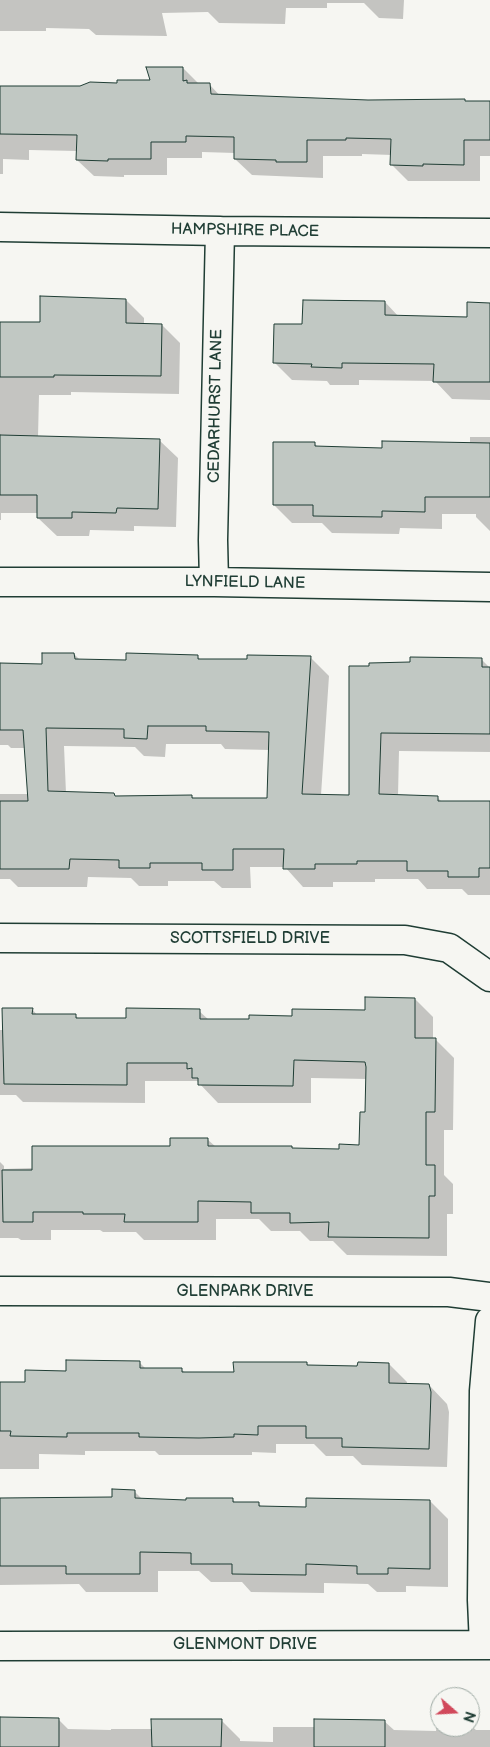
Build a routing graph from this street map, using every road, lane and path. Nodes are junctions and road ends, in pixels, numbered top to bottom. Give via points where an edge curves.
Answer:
1 (0, 227) edge
2 (220, 231) junction
3 (490, 233) edge
4 (0, 582) edge
5 (214, 582) junction
6 (490, 587) edge
7 (0, 938) edge
8 (490, 977) edge
9 (0, 1291) edge
10 (490, 1297) edge
11 (490, 1322) edge
12 (487, 1645) edge
13 (0, 1646) edge

1 - 2 street, HAMPSHIRE PLACE
2 - 3 street, HAMPSHIRE PLACE
2 - 5 street, CEDARHURST LANE
4 - 5 street, LYNFIELD LANE
5 - 6 street, LYNFIELD LANE
7 - 8 street, SCOTTSFIELD DRIVE via 405,940 449,948
9 - 10 street, GLENPARK DRIVE via 439,1292
11 - 12 street via 484,1391 482,1600
12 - 13 street, GLENMONT DRIVE

